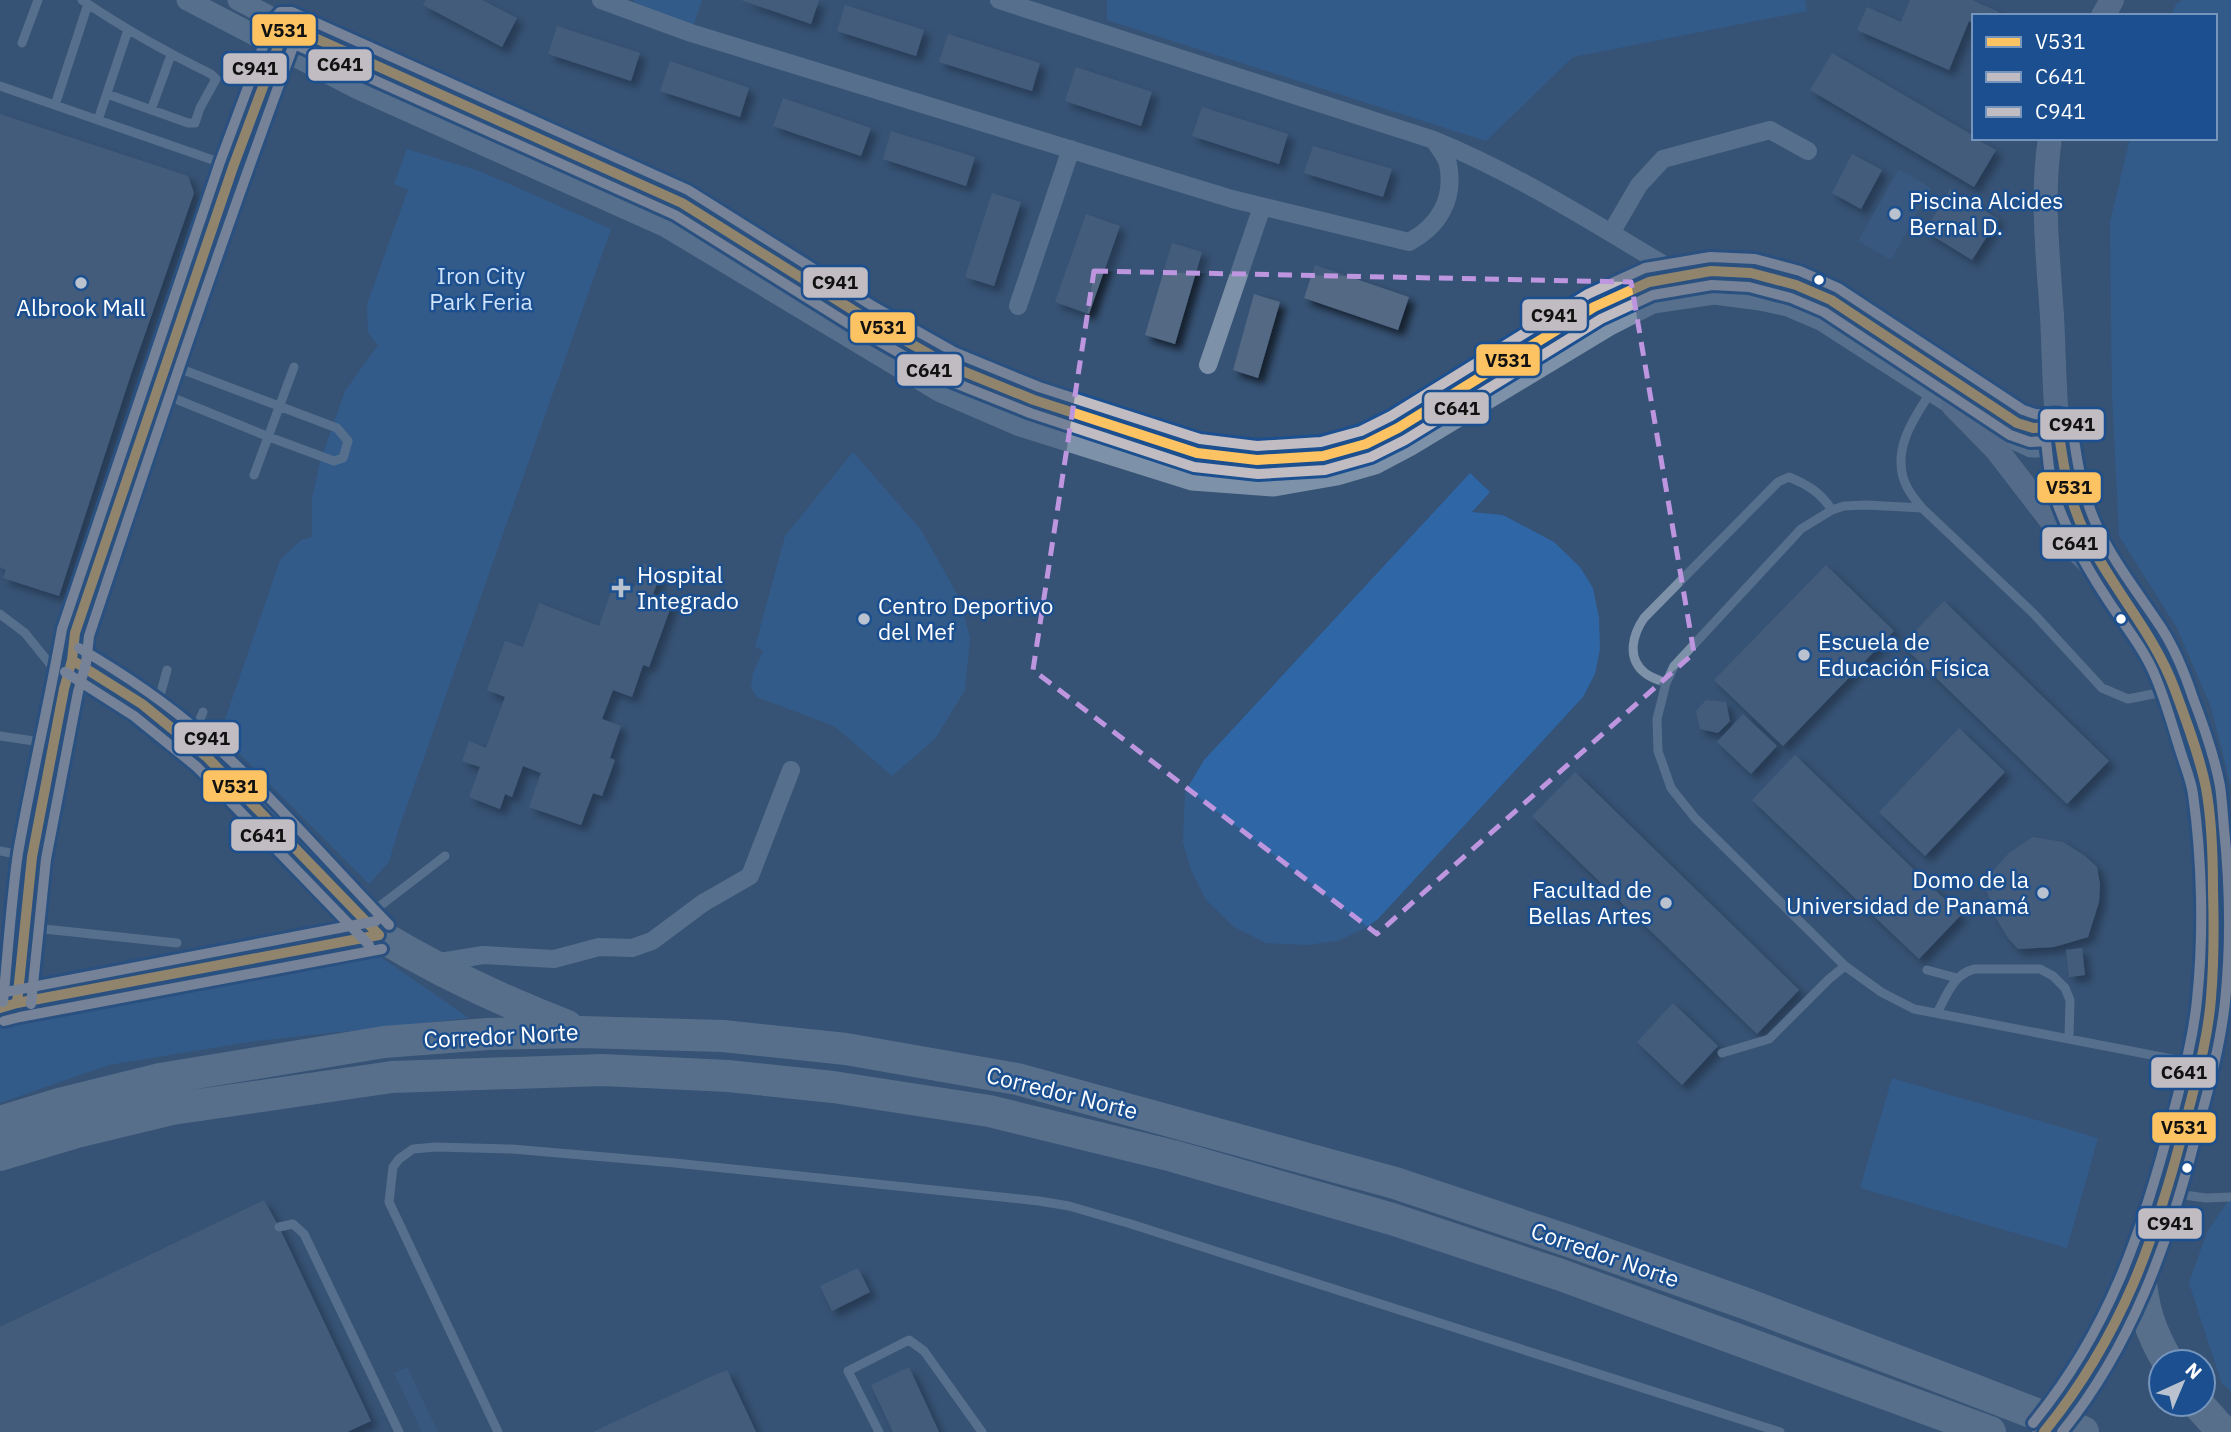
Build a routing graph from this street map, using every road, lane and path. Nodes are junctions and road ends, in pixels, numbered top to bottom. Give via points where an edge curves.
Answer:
1 (38, 0) edge
2 (187, 0) edge
3 (238, 0) edge
4 (601, 0) edge
5 (999, 0) edge
6 (85, 2) edge
7 (286, 24) junction
8 (128, 30) junction
9 (22, 43) dead end
10 (276, 48) junction
11 (171, 55) junction
12 (0, 86) edge
13 (107, 94) junction
14 (55, 105) junction
15 (151, 110) junction
16 (98, 120) junction
17 (1434, 140) junction
18 (2050, 140) edge
19 (1070, 149) junction
20 (1808, 151) dead end
21 (233, 167) junction
22 (1262, 206) junction
23 (1611, 233) junction
24 (1683, 276) junction
25 (1018, 306) dead end
26 (165, 363) junction
27 (1208, 365) dead end
28 (294, 367) dead end
29 (1932, 390) junction
30 (156, 391) junction
31 (1952, 405) junction
32 (279, 407) junction
33 (268, 437) junction
34 (2059, 437) junction
35 (254, 475) dead end
36 (1922, 508) junction
37 (1832, 510) junction
38 (2117, 589) junction
39 (0, 614) edge
40 (72, 660) junction
41 (167, 670) dead end
42 (1666, 683) junction
43 (64, 689) junction
44 (2175, 690) junction
45 (203, 712) dead end
46 (155, 714) junction
47 (0, 736) edge
48 (190, 743) junction
49 (54, 744) junction
50 (791, 769) dead end
51 (0, 851) edge
52 (445, 856) dead end
53 (32, 857) junction
54 (25, 927) junction
55 (371, 927) junction
56 (177, 943) dead end
57 (427, 964) junction
58 (1845, 966) junction
59 (1927, 970) dead end
60 (1956, 978) junction
61 (8, 1006) edge
62 (1937, 1013) junction
63 (581, 1032) junction
64 (2069, 1038) junction
65 (1722, 1053) dead end
66 (2200, 1064) junction
67 (0, 1122) edge
68 (0, 1155) edge
69 (2167, 1193) junction
70 (2231, 1197) edge
71 (279, 1227) dead end
72 (2140, 1271) junction
73 (2161, 1348) edge
74 (2211, 1418) edge
75 (399, 1432) edge
76 (498, 1432) edge
77 (879, 1432) edge
78 (982, 1432) edge
79 (1780, 1432) edge
80 (1990, 1432) edge
81 (2044, 1432) edge
82 (2083, 1432) edge
83 (2224, 1432) edge

1 - 9 lane
2 - 10 street
3 - 7 street
4 - 19 street via 691,33
5 - 17 street
6 - 8 lane
6 - 14 lane
7 - 10 street
7 - 24 street via 682,203 950,366 1034,400 1197,453 1257,460 1323,456 1366,444 1594,307 1649,282
8 - 11 lane
8 - 13 lane
10 - 21 street
10 - 29 street via 666,227 939,391 1020,426 1192,480 1275,486 1375,464 1653,303 1714,294 1788,306 1821,320
11 - 15 lane
11 - 15 lane via 216,79 195,123
12 - 14 lane
13 - 15 lane
13 - 16 lane
14 - 16 lane
16 - 21 lane
17 - 22 street via 1448,162 1449,189 1443,213 1424,234 1409,242
17 - 23 street via 1479,159
18 - 34 main road via 2045,209
19 - 22 street
19 - 25 street
20 - 23 street via 1770,130 1662,159 1639,185
21 - 26 street
22 - 27 street
23 - 24 street
24 - 34 street via 1712,271 1751,273 1831,299 2017,423
26 - 30 street
26 - 32 lane
28 - 32 lane
29 - 31 street
29 - 36 lane via 1902,448 1902,472
30 - 33 lane
30 - 40 street via 75,633
31 - 34 street via 2031,447
31 - 38 main road via 1996,449 2067,541
32 - 33 lane
32 - 33 lane via 337,428 348,441 343,458 334,461
33 - 35 lane
34 - 38 main road via 2067,488 2079,521
36 - 37 lane via 1866,505
36 - 44 lane via 2034,614 2102,688 2128,699
37 - 42 lane via 1801,529 1674,666
37 - 42 lane via 1815,489 1789,477 1778,482 1644,618 1632,639 1634,655 1646,674
38 - 44 main road via 2151,638
39 - 43 lane via 25,633
40 - 43 street
40 - 46 street
41 - 46 lane
42 - 58 lane via 1657,719 1658,751 1671,788 1695,818
43 - 49 lane
44 - 66 main road via 2206,788 2213,859 2211,1001
45 - 48 lane
46 - 48 street
47 - 49 lane
48 - 55 street
49 - 53 lane
50 - 57 street via 750,876 652,941 632,948 599,947 554,959 483,955
51 - 53 lane
52 - 55 lane
53 - 54 lane
54 - 56 lane
54 - 61 lane
55 - 57 highway
55 - 61 street
57 - 63 highway
58 - 62 lane via 1914,1009
58 - 65 lane via 1769,1039
59 - 60 lane
60 - 62 lane
60 - 64 lane via 1975,969 2040,969 2065,988 2070,1000
62 - 64 lane
63 - 67 highway, Corredor Norte via 384,1042 160,1079
63 - 82 highway, Corredor Norte, bridge via 723,1036 846,1049 1017,1079 1407,1187 1734,1299
64 - 66 lane
66 - 69 main road
68 - 80 highway, Corredor Norte via 172,1109 392,1077 603,1070 833,1087 989,1111 1173,1156 1392,1219 1561,1275
69 - 70 lane
69 - 72 main road
71 - 75 lane via 293,1224 304,1234
72 - 73 highway via 2144,1309
72 - 81 main road via 2106,1342
74 - 83 highway
76 - 79 lane via 389,1202 393,1167 413,1149 512,1149 661,1161 1069,1206
77 - 78 lane via 848,1371 909,1340 925,1350

